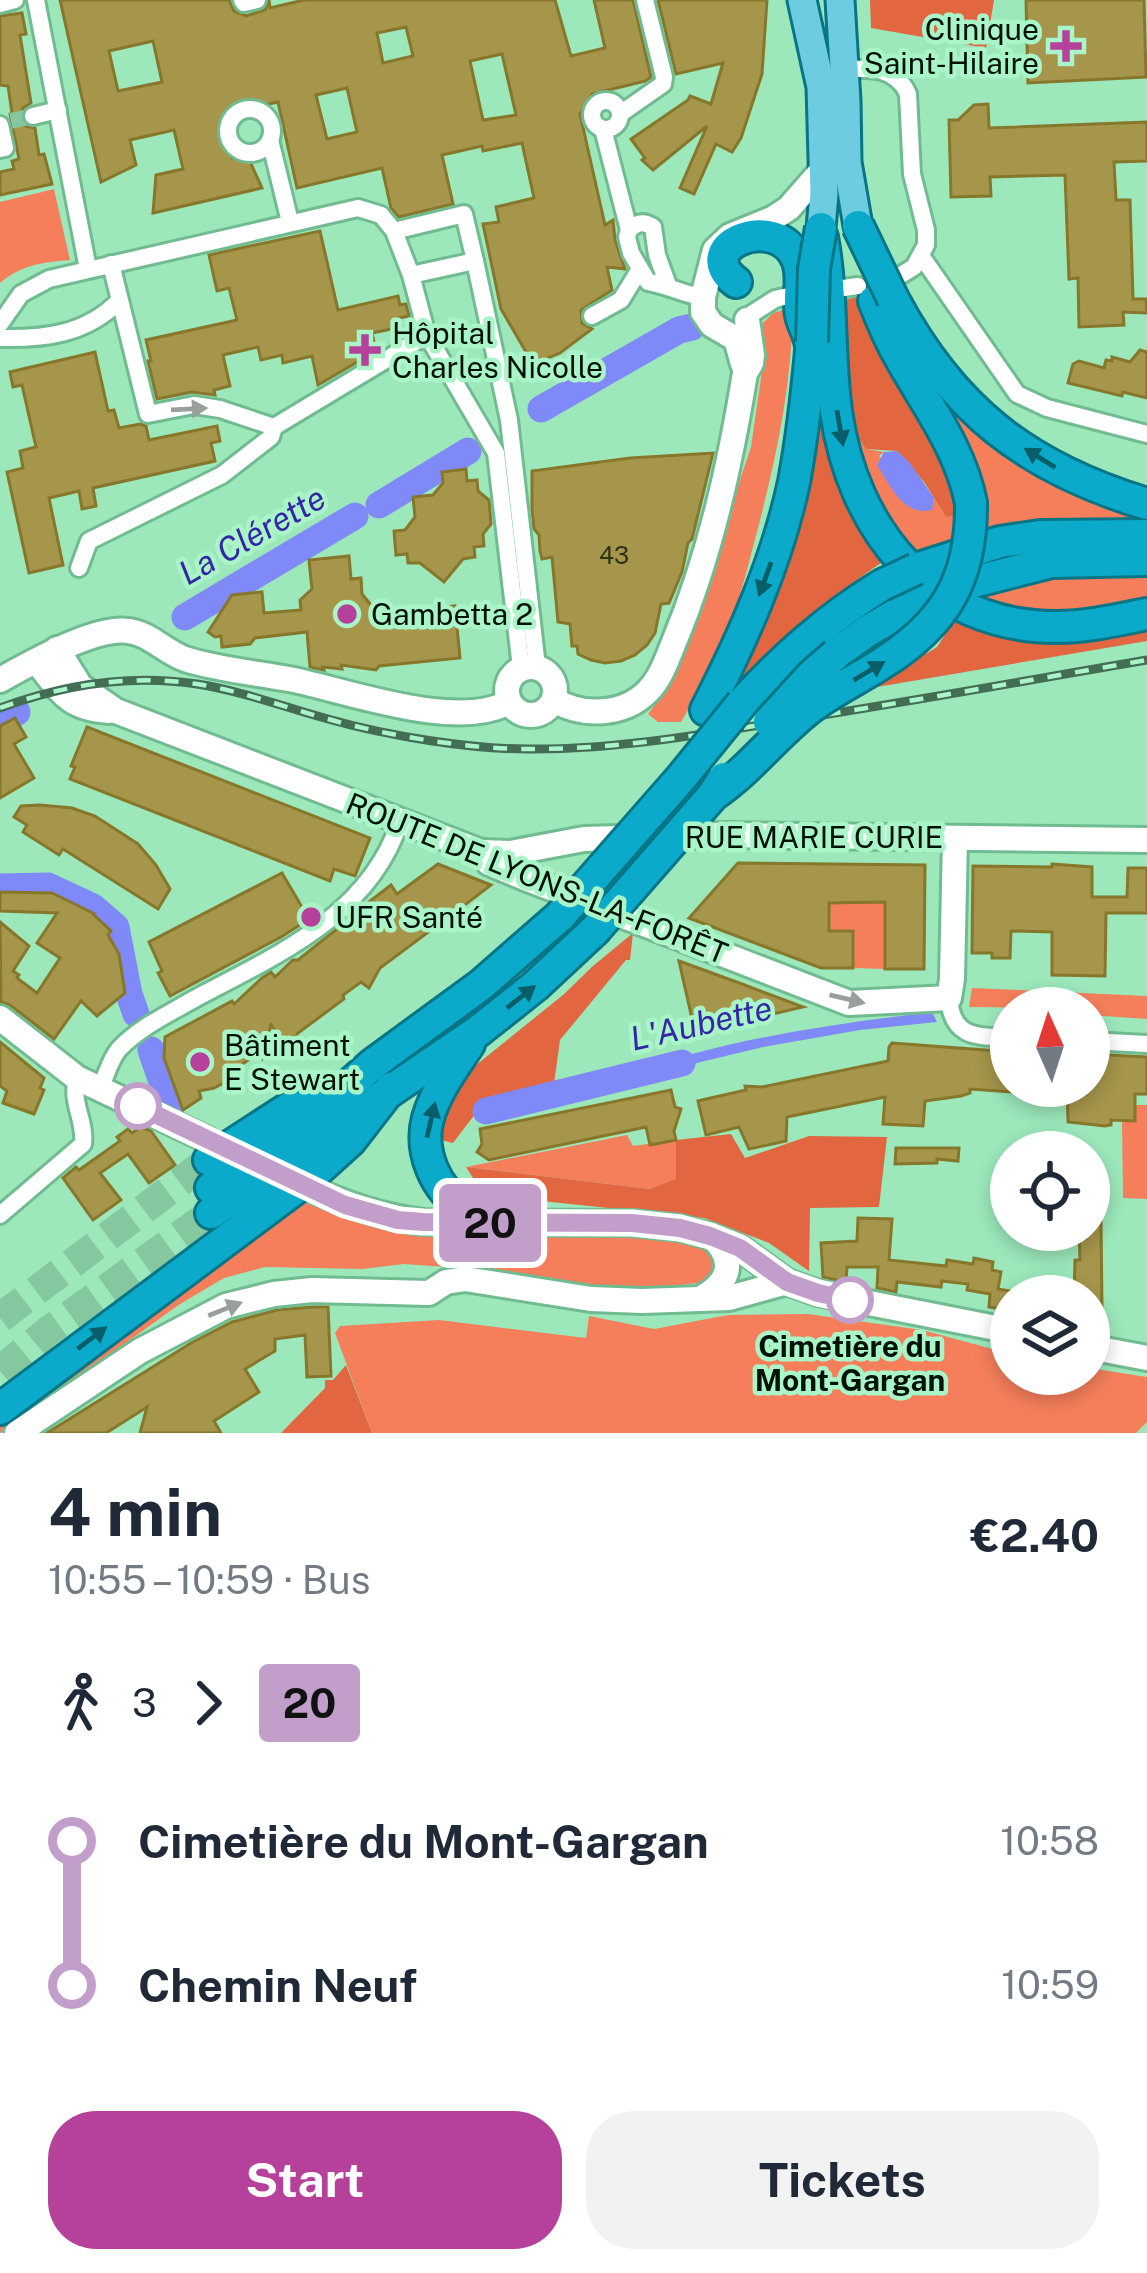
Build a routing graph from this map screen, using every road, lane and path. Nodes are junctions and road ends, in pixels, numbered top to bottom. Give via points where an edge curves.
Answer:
1 (15, 0) edge
2 (36, 0) edge
3 (242, 0) edge
4 (257, 0) edge
5 (645, 0) edge
6 (802, 0) edge
7 (839, 0) edge
8 (0, 4) edge
9 (844, 69) junction
10 (58, 110) junction
11 (33, 116) tunnel mouth
12 (4, 123) edge
13 (270, 140) dead end
14 (0, 149) edge
15 (824, 168) junction
16 (290, 223) junction
17 (858, 226) joint
18 (820, 228) junction
19 (629, 230) junction
20 (394, 231) junction
21 (922, 257) junction
22 (475, 261) junction
23 (111, 263) junction
24 (88, 269) junction
25 (640, 269) junction
26 (412, 280) junction
27 (668, 285) junction
28 (836, 289) dead end
29 (723, 290) junction
30 (880, 291) junction
31 (119, 301) junction
32 (592, 316) dead end
33 (748, 318) junction
34 (0, 324) edge
35 (718, 328) junction
36 (427, 335) junction
37 (0, 338) edge
38 (812, 342) junction
39 (745, 373) junction
40 (274, 428) junction
41 (1147, 434) edge
42 (504, 452) junction
43 (1147, 504) edge
44 (1147, 535) edge
45 (1147, 560) edge
46 (79, 568) dead end
47 (928, 585) junction
48 (1147, 614) edge
49 (47, 655) junction
50 (529, 668) junction
51 (0, 680) edge
52 (554, 700) junction
53 (509, 702) junction
54 (713, 795) junction
55 (400, 821) junction
56 (641, 821) junction
57 (956, 838) junction
58 (1147, 840) edge
59 (521, 851) junction
60 (481, 852) junction
61 (525, 878) junction
62 (950, 998) junction
63 (0, 1018) edge
64 (477, 1031) junction
65 (990, 1037) edge
66 (1110, 1042) edge
67 (1147, 1044) edge
68 (382, 1076) junction
69 (88, 1084) junction
70 (210, 1175) junction
71 (311, 1189) dead end
72 (0, 1215) edge
73 (519, 1223) junction
74 (710, 1236) junction
75 (787, 1282) junction
76 (703, 1297) junction
77 (990, 1327) edge
78 (1110, 1351) edge
79 (1147, 1358) edge
80 (0, 1409) edge
81 (17, 1433) edge

1 - 8 street
2 - 10 street
3 - 4 street
5 - 19 street via 663,84 603,129
6 - 15 main road via 821,87
7 - 9 main road
9 - 17 main road
9 - 21 street via 885,72 905,86 926,230
10 - 11 street
10 - 24 street
12 - 14 street
13 - 16 street
15 - 18 main road
15 - 29 street via 789,208 720,243 712,257
16 - 20 street via 358,208 381,214
16 - 23 street
17 - 30 highway via 862,260
18 - 38 highway, bridge
18 -> 48 highway via 847,464 867,513 901,561 965,608 1007,622 1057,627
19 - 25 street
19 - 27 street via 653,227
20 - 22 street via 464,214
20 - 26 street
21 - 30 street
21 - 41 street via 1017,394
22 - 26 street
22 - 42 street via 502,382
23 - 24 street
23 - 31 street
24 - 34 street via 31,287
25 - 27 street via 649,282
25 - 32 street via 621,299
26 - 36 street
27 - 29 street via 690,296
28 - 30 street
29 - 33 street via 751,297
29 - 33 street via 793,295
29 - 35 street via 704,314
29 - 38 highway via 729,247 757,235 786,243 799,262 801,314
43 -> 30 highway via 1082,481 1004,434 930,362
54 -> 30 highway, bridge via 808,710 896,655 939,616 966,562 968,485 897,352
31 - 37 street via 72,331
31 -> 40 street via 148,414 194,406
33 - 35 street via 734,329
33 - 39 street via 752,355
35 - 39 street via 736,339
36 - 40 street
36 - 42 street
38 -> 56 highway, bridge via 799,454 754,610
39 - 52 street via 695,591 660,675 621,709 585,712
40 - 46 street via 222,475 89,541
42 - 50 street
44 - 47 highway via 1000,542
45 - 47 highway via 1051,562
47 - 54 highway, bridge via 812,676
47 - 56 highway, bridge via 882,585 794,648
49 - 51 street
49 - 53 street via 127,630 190,660 429,711 493,711
49 - 55 street, ROUTE DE LYONS-LA-FORÊT via 116,711
50 - 52 street via 553,679
50 - 53 street via 514,673
52 - 53 street via 536,715
64 -> 54 highway, bridge via 595,930
55 - 60 street, ROUTE DE LYONS-LA-FORÊT
55 - 69 street via 378,870 327,922 156,1021
56 - 68 highway, bridge via 560,916
57 - 58 street, RUE MARIE CURIE
57 - 59 street, RUE MARIE CURIE via 607,838
57 - 62 street
59 - 60 street, RUE MARIE CURIE
59 - 61 street
60 - 61 street, ROUTE DE LYONS-LA-FORÊT
61 -> 62 street, ROUTE DE LYONS-LA-FORÊT via 849,1003
62 - 65 street via 962,1030
63 - 69 street
64 - 68 highway
73 -> 64 highway via 459,1204 426,1151 428,1117
66 - 67 street
68 - 70 highway
68 - 70 highway via 312,1094
80 -> 68 highway via 308,1179 350,1141
69 - 70 street via 154,1113
69 - 72 street via 73,1091 83,1144
71 - 73 street via 398,1220
73 - 74 street via 632,1223
74 - 75 street
74 - 76 street via 724,1248 726,1273
75 - 76 street
75 - 77 street
81 -> 76 street via 140,1351 226,1306 274,1294 429,1293 465,1280 591,1299
78 - 79 street

